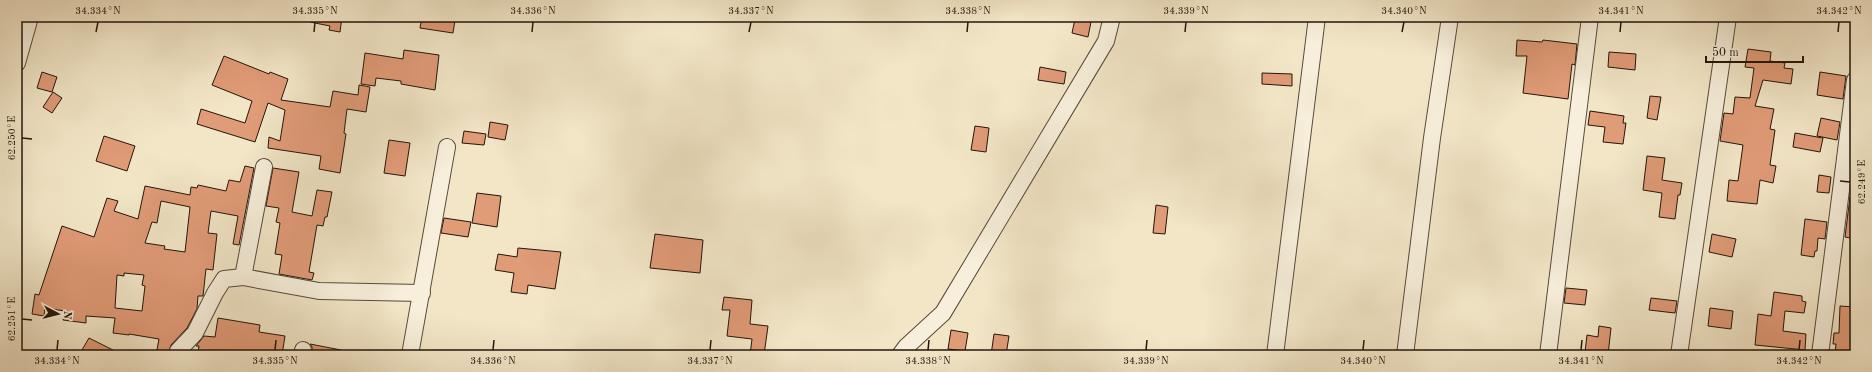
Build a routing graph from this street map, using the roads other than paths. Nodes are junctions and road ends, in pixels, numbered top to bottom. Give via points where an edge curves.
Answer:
1 (30, 17) edge
2 (1112, 17) edge
3 (1316, 17) edge
4 (1450, 17) edge
5 (1590, 17) edge
6 (1728, 17) edge
7 (17, 63) edge
8 (1855, 80) edge
9 (447, 147) dead end
10 (264, 166) dead end
11 (243, 277) junction
12 (422, 293) junction
13 (177, 355) edge
14 (410, 355) edge
15 (900, 355) edge
16 (1276, 355) edge
17 (1405, 355) edge
18 (1548, 355) edge
19 (1679, 355) edge
20 (1820, 355) edge

1 - 7 street
2 - 15 street via 1106,41 943,313
3 - 16 street
4 - 17 street
5 - 18 street
6 - 19 street
8 - 20 street
9 - 12 street
10 - 11 street
11 - 12 street via 319,291
11 - 13 street via 224,279 195,333
12 - 14 street

